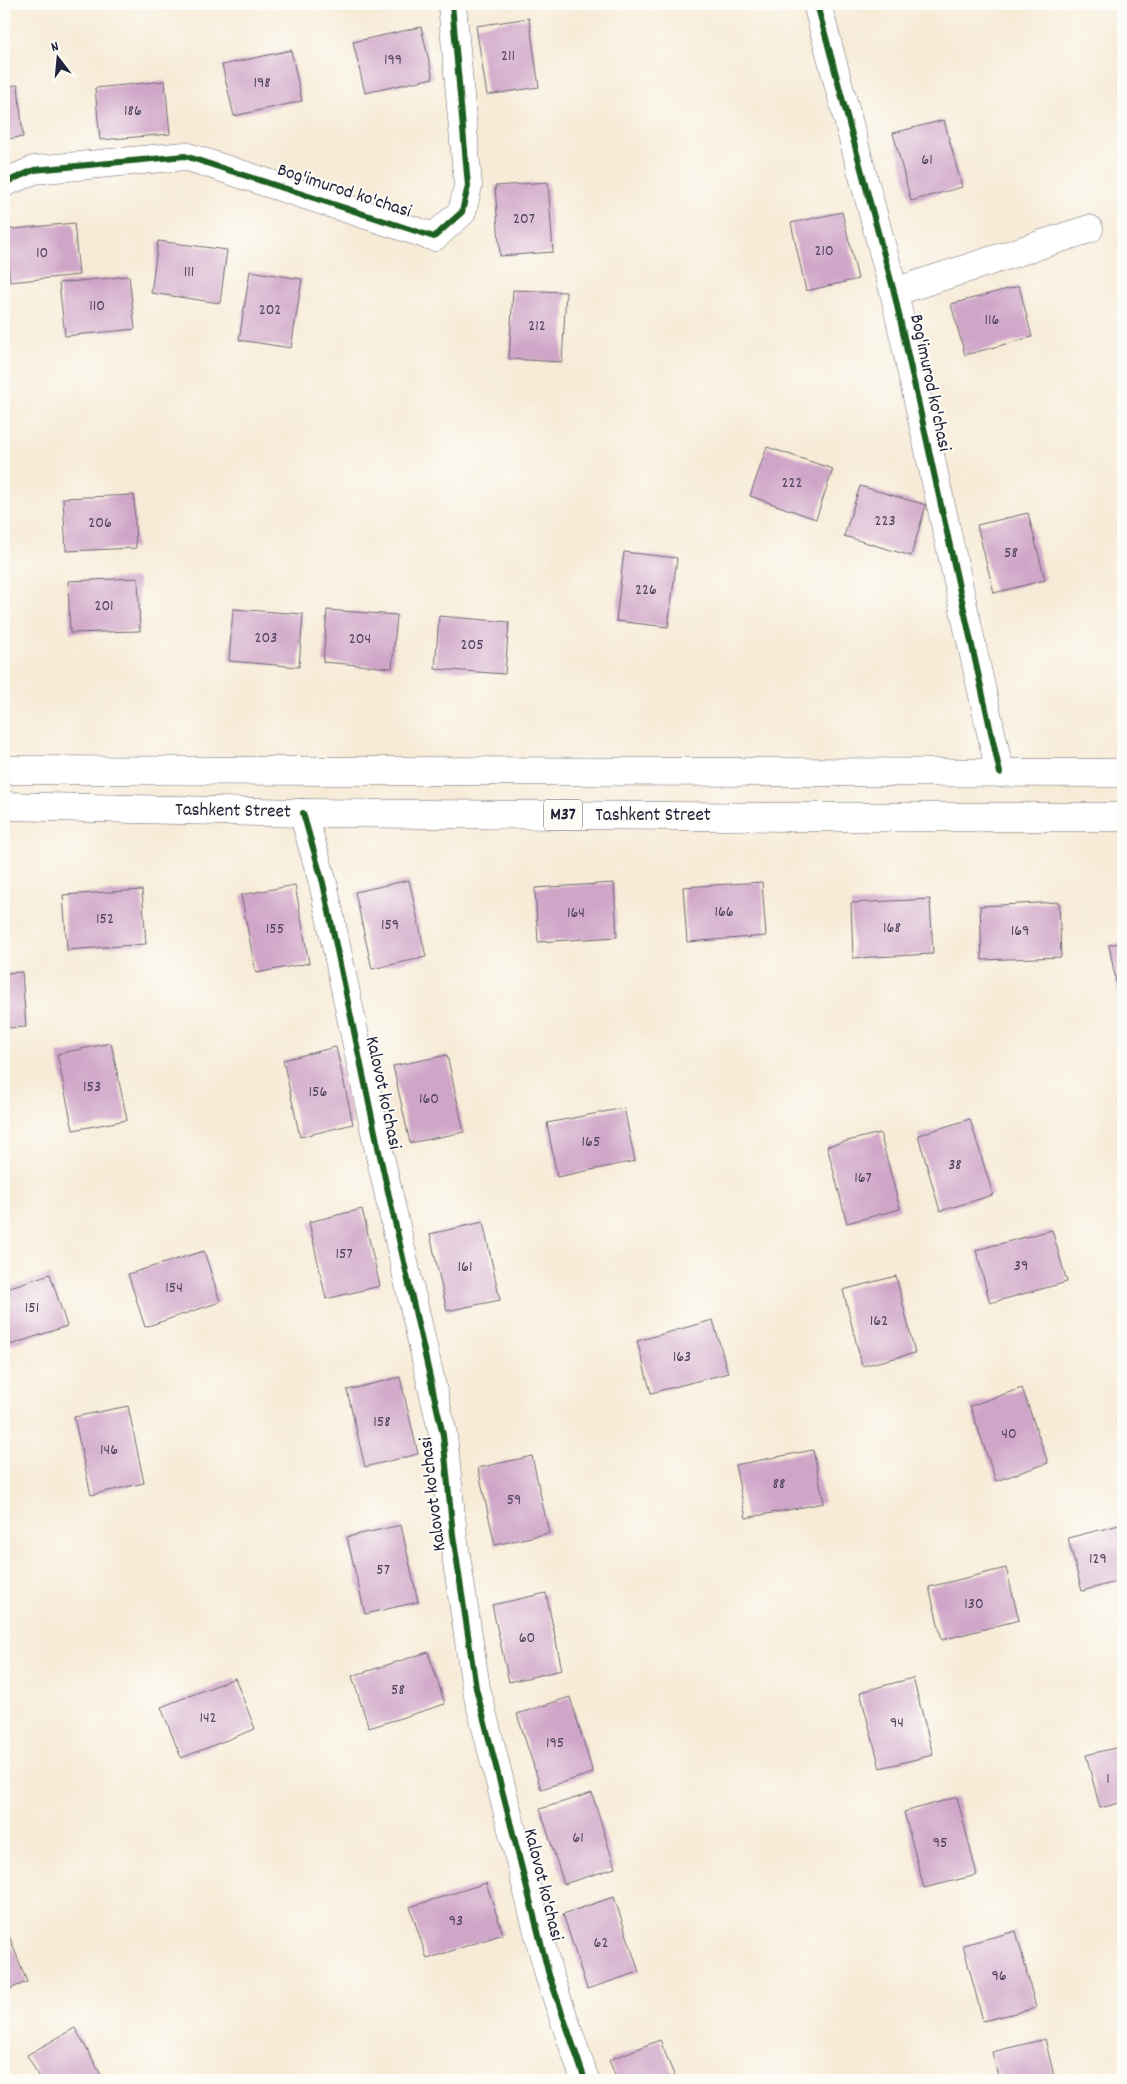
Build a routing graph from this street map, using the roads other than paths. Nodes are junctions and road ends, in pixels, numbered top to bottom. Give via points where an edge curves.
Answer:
1 (452, 4) edge
2 (817, 4) edge
3 (4, 183) edge
4 (1089, 229) dead end
5 (894, 292) junction
6 (4, 770) edge
7 (1000, 772) junction
8 (1123, 773) edge
9 (4, 806) edge
10 (303, 813) junction
11 (1123, 817) edge
12 (585, 2080) edge

1 - 3 main road, Bog'imurod ko'chasi via 468,186 462,212 434,237 185,156 34,170
2 - 5 main road, Bog'imurod ko'chasi
4 - 5 main road, Bog'imurod ko'chasi
5 - 7 main road, Bog'imurod ko'chasi
6 - 7 main road, M37
7 - 8 main road, M37
9 - 10 main road, Tashkent Street / M37
10 - 11 main road, Tashkent Street / M37
10 - 12 main road, Kalovot ko'chasi via 323,884 443,1435 476,1688 549,1975

